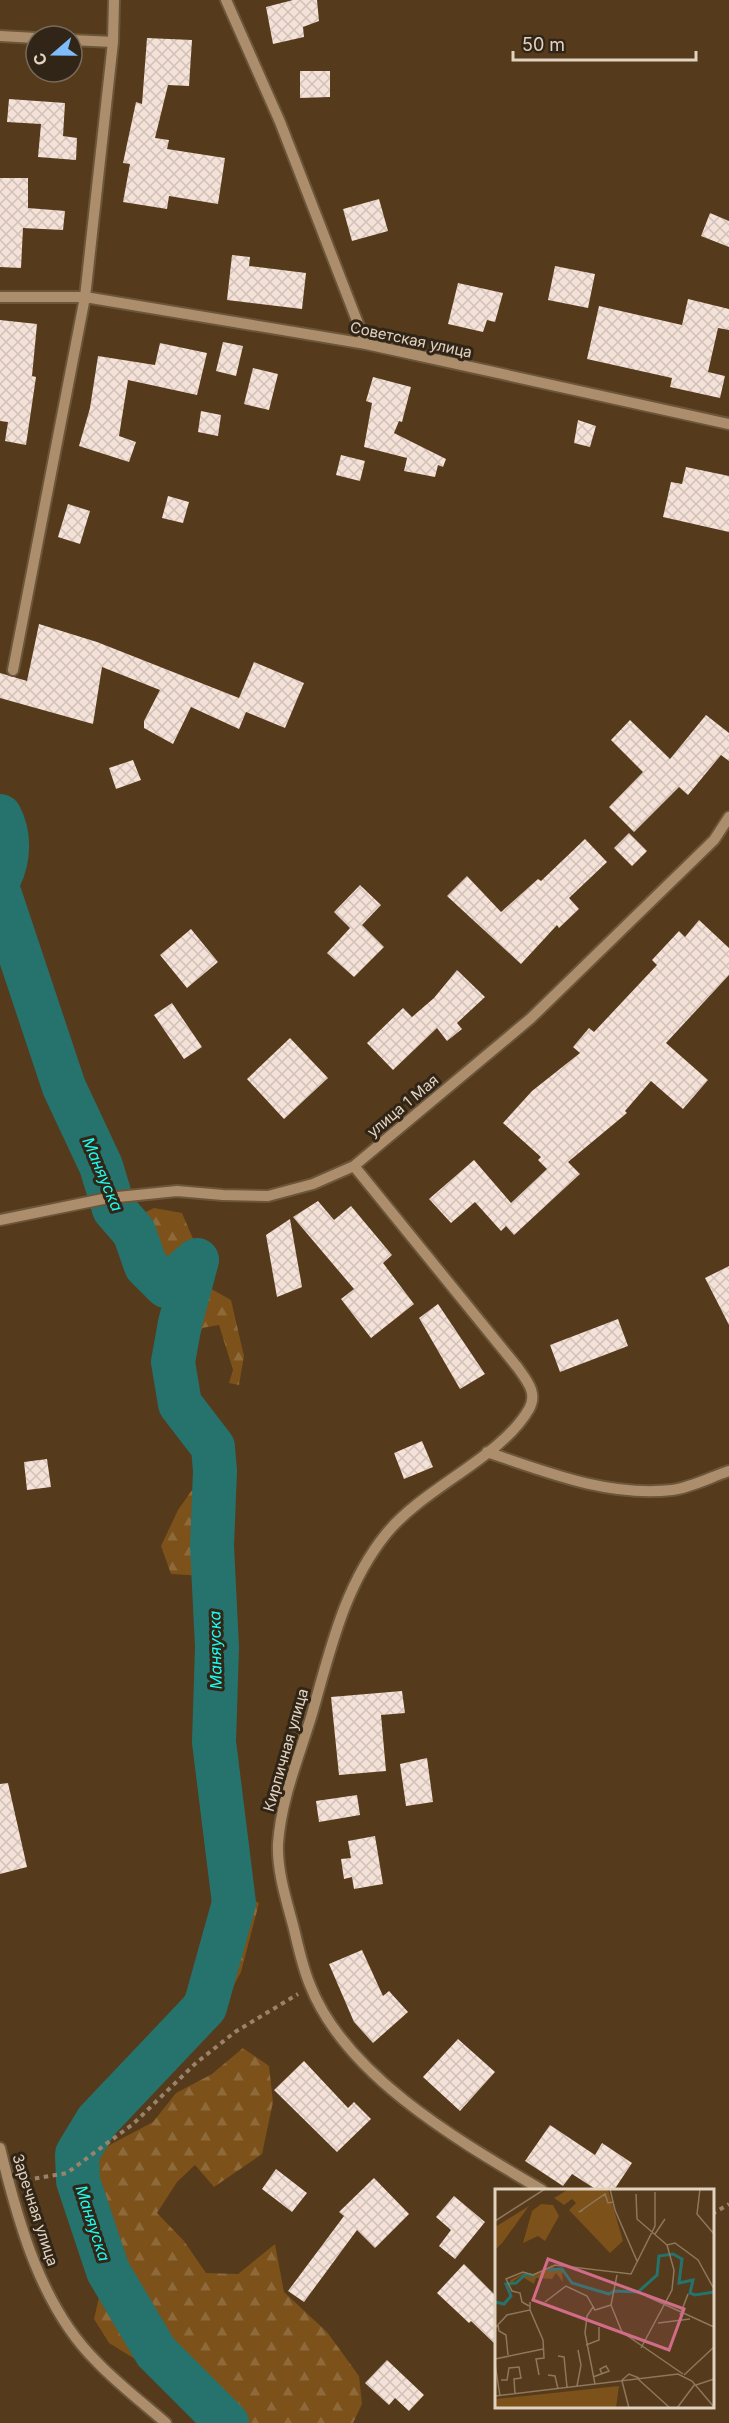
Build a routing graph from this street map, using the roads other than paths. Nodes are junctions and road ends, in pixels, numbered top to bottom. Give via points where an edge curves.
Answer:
1 (114, 0) edge
2 (226, 0) edge
3 (0, 36) edge
4 (24, 37) edge
5 (84, 41) edge
6 (113, 42) junction
7 (0, 297) edge
8 (85, 297) junction
9 (366, 344) junction
10 (729, 424) edge
11 (13, 670) dead end
12 (729, 817) edge
13 (354, 1166) junction
14 (0, 1220) edge
15 (487, 1452) junction
16 (729, 1471) edge
17 (0, 2148) edge
18 (540, 2189) edge
19 (166, 2423) edge

1 - 6 street
2 - 9 street via 280,122
3 - 4 street
5 - 6 street
6 - 8 street
7 - 8 street, Советская улица
8 - 9 street, Советская улица
8 - 11 street
9 - 10 street, Советская улица
12 - 13 street, улица 1 Мая via 714,840 530,1019
13 - 14 street, улица 1 Мая via 313,1184 268,1196 177,1191 108,1198
13 - 15 street, Кирпичная улица via 530,1386 531,1407 506,1439
15 - 16 street via 571,1480 631,1491 674,1490
15 - 18 street, Кирпичная улица via 435,1488 387,1532 362,1567 345,1603 287,1793 278,1846 282,1885 310,1986 338,2034 420,2114
17 - 19 street, Заречная улица via 42,2281 64,2322 96,2361

